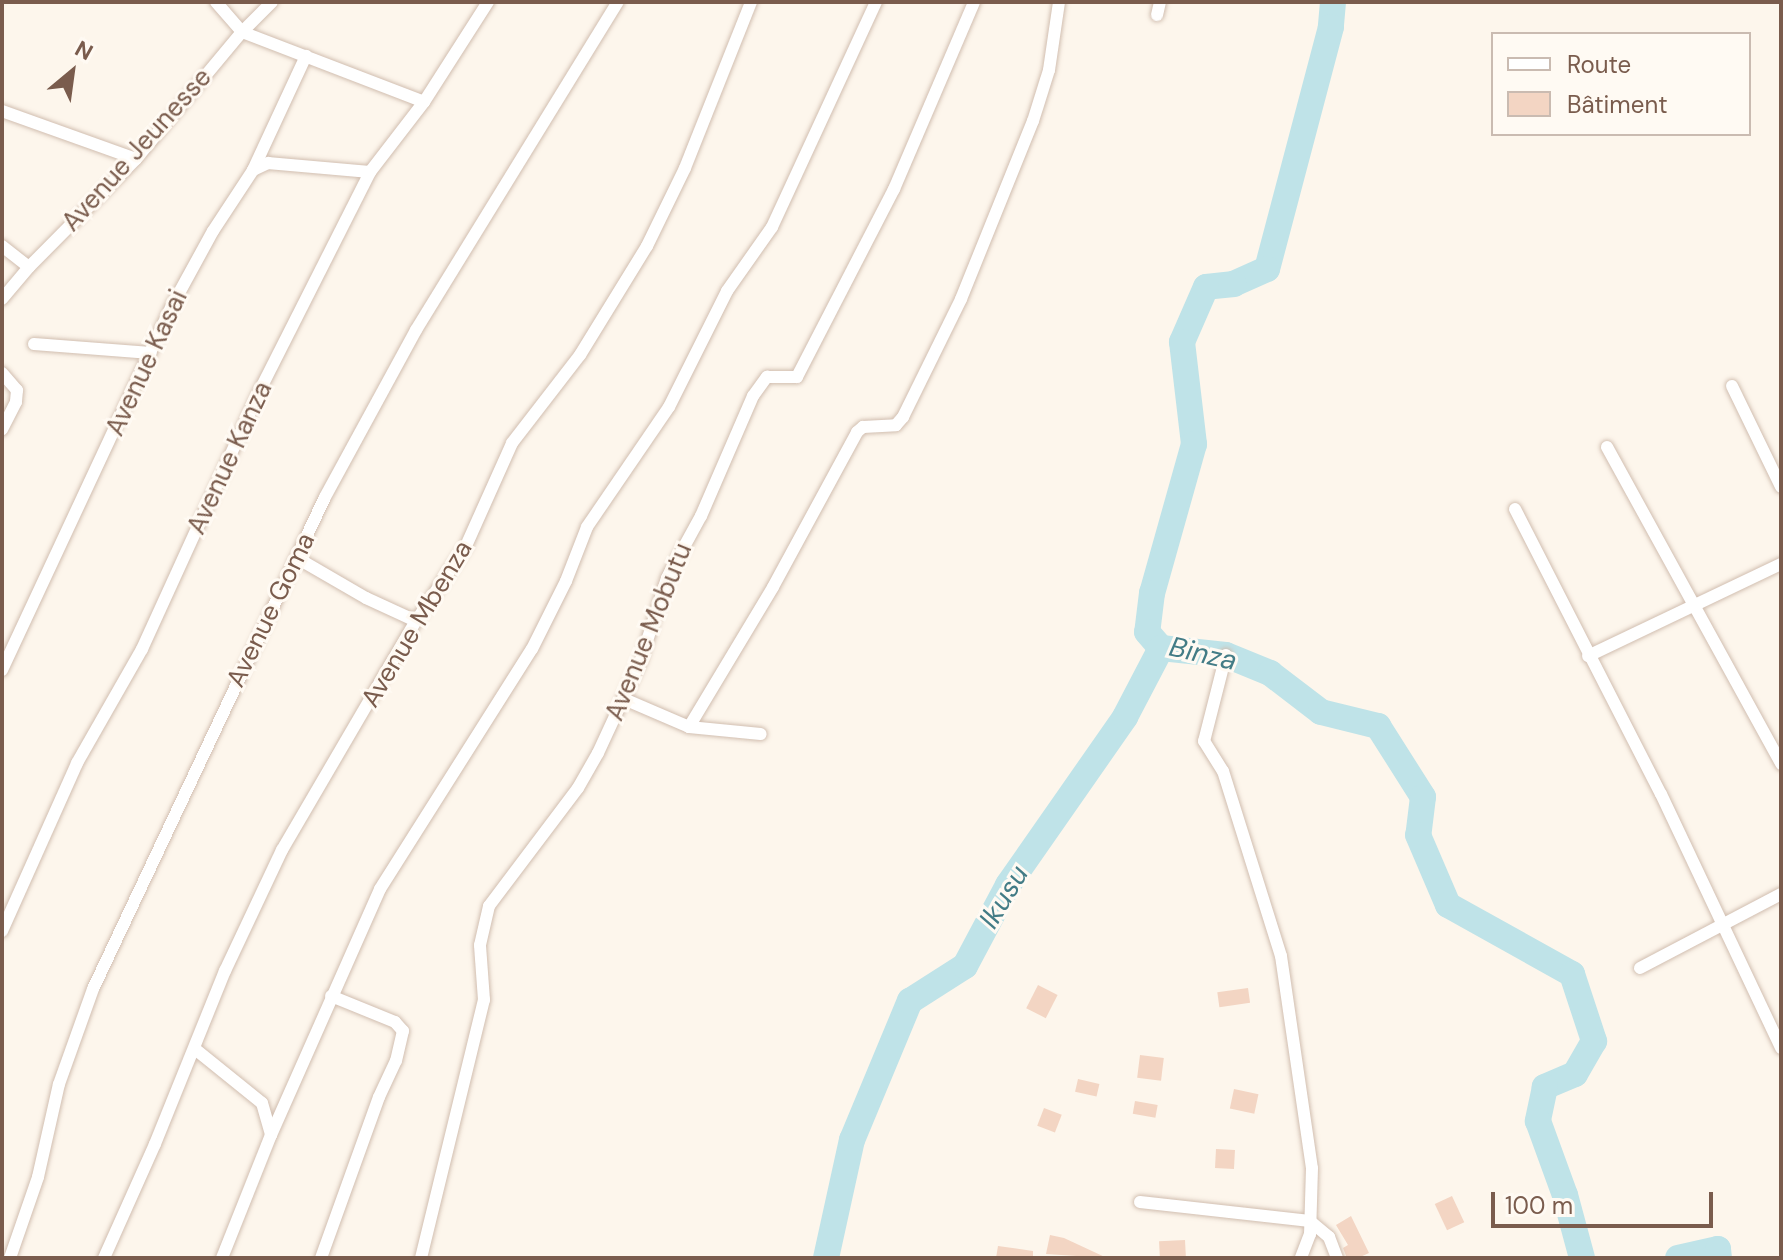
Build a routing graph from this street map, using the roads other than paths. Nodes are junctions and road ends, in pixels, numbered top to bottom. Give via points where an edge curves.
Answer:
1 (216, 2) edge
2 (272, 2) edge
3 (488, 2) edge
4 (618, 2) edge
5 (751, 2) edge
6 (876, 2) edge
7 (974, 2) edge
8 (1059, 2) edge
9 (242, 32) junction
10 (306, 56) junction
11 (424, 102) junction
12 (2, 111) edge
13 (136, 159) junction
14 (253, 170) junction
15 (370, 172) junction
16 (2, 246) edge
17 (29, 267) junction
18 (2, 299) edge
19 (34, 344) dead end
20 (151, 353) junction
21 (2, 373) edge
22 (1732, 386) dead end
23 (2, 430) edge
24 (1607, 447) dead end
25 (1781, 487) edge
26 (1515, 509) dead end
27 (297, 558) junction
28 (1781, 564) edge
29 (1695, 605) junction
30 (416, 621) junction
31 (1226, 655) dead end
32 (1588, 656) junction
33 (2, 670) edge
34 (624, 699) junction
35 (689, 727) junction
36 (761, 734) dead end
37 (1781, 764) edge
38 (1781, 894) edge
39 (1723, 924) junction
40 (2, 931) edge
41 (1640, 968) dead end
42 (331, 996) junction
43 (1781, 1048) edge
44 (195, 1049) junction
45 (271, 1135) junction
46 (1140, 1202) dead end
47 (1310, 1221) junction
48 (10, 1258) edge
49 (104, 1258) edge
50 (222, 1258) edge
51 (321, 1258) edge
52 (421, 1258) edge
53 (1301, 1258) edge
54 (1337, 1258) edge

1 - 9 street
2 - 9 street, Avenue Jeunesse
3 - 11 street, Avenue Kanza
4 - 27 street, Avenue Goma via 416,330
5 - 30 street, Avenue Mbenza via 685,168 647,246 580,355 512,443 466,546
6 - 42 street via 772,227 727,291 669,407 587,527 532,649 380,889
7 - 34 street, Avenue Mobutu via 894,189 797,377 767,377 753,396 701,516 667,578
8 - 35 street via 1049,70 1033,121 961,299 903,417 896,425 857,432
9 - 10 street
9 - 13 street, Avenue Jeunesse
10 - 11 street
10 - 14 street, Avenue Kasai
11 - 15 street, Avenue Kanza
12 - 13 street
13 - 17 street, Avenue Jeunesse
14 - 15 street via 268,163
14 - 20 street, Avenue Kasai via 213,231
15 - 40 street, Avenue Kanza via 260,390 142,649 77,763
16 - 17 street
17 - 18 street, Avenue Jeunesse
19 - 20 street
20 - 33 street, Avenue Kasai
21 - 23 street via 17,390
22 - 25 street
24 - 29 street
26 - 32 street
27 - 30 street
27 - 48 street, Avenue Goma via 93,989 59,1084 46,1149
28 - 29 street
29 - 32 street
29 - 37 street
30 - 44 street, Avenue Mbenza via 282,850
31 - 47 street via 1204,741 1223,771 1281,956 1312,1168
32 - 39 street
34 - 35 street
34 - 52 street, Avenue Mobutu via 578,788 498,893 484,920 484,1000
35 - 36 street
38 - 39 street
39 - 41 street
39 - 43 street
42 - 45 street
42 - 51 street via 395,1022 403,1037
44 - 45 street via 262,1103
44 - 49 street, Avenue Mbenza
45 - 50 street
46 - 47 street
47 - 53 street
47 - 54 street via 1329,1237

